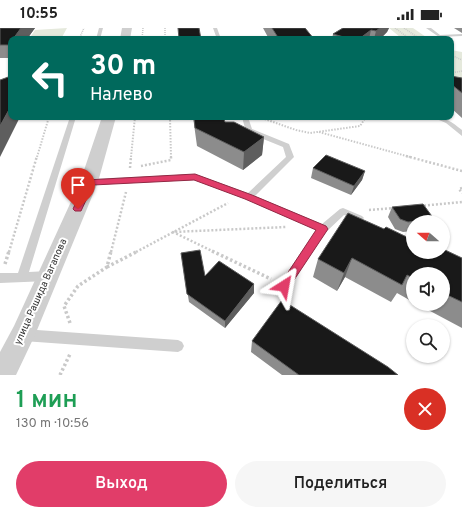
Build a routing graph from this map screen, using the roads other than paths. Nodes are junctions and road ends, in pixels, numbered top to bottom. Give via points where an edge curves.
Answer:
1 (428, 28) edge
2 (462, 35) edge
3 (73, 120) edge
4 (108, 120) edge
5 (246, 120) edge
6 (443, 120) edge
7 (462, 134) edge
8 (89, 182) junction
9 (246, 196) junction
10 (362, 219) edge
11 (319, 227) junction
12 (49, 276) junction
13 (22, 277) junction
14 (1, 278) edge
15 (284, 286) road end
16 (23, 336) junction
17 (178, 346) dead end
18 (3, 374) edge

1 - 2 lane via 439,36
3 - 13 lane
4 - 8 street, улица Рашида Вагапова
5 - 9 lane via 249,130 286,146 290,157
6 - 7 lane
8 - 9 lane via 195,177
8 - 12 street, улица Рашида Вагапова
9 - 11 lane
10 - 11 lane via 343,211
11 - 15 lane
12 - 13 lane
12 - 16 street, улица Рашида Вагапова
13 - 14 lane
16 - 17 lane
16 - 18 street, улица Рашида Вагапова

